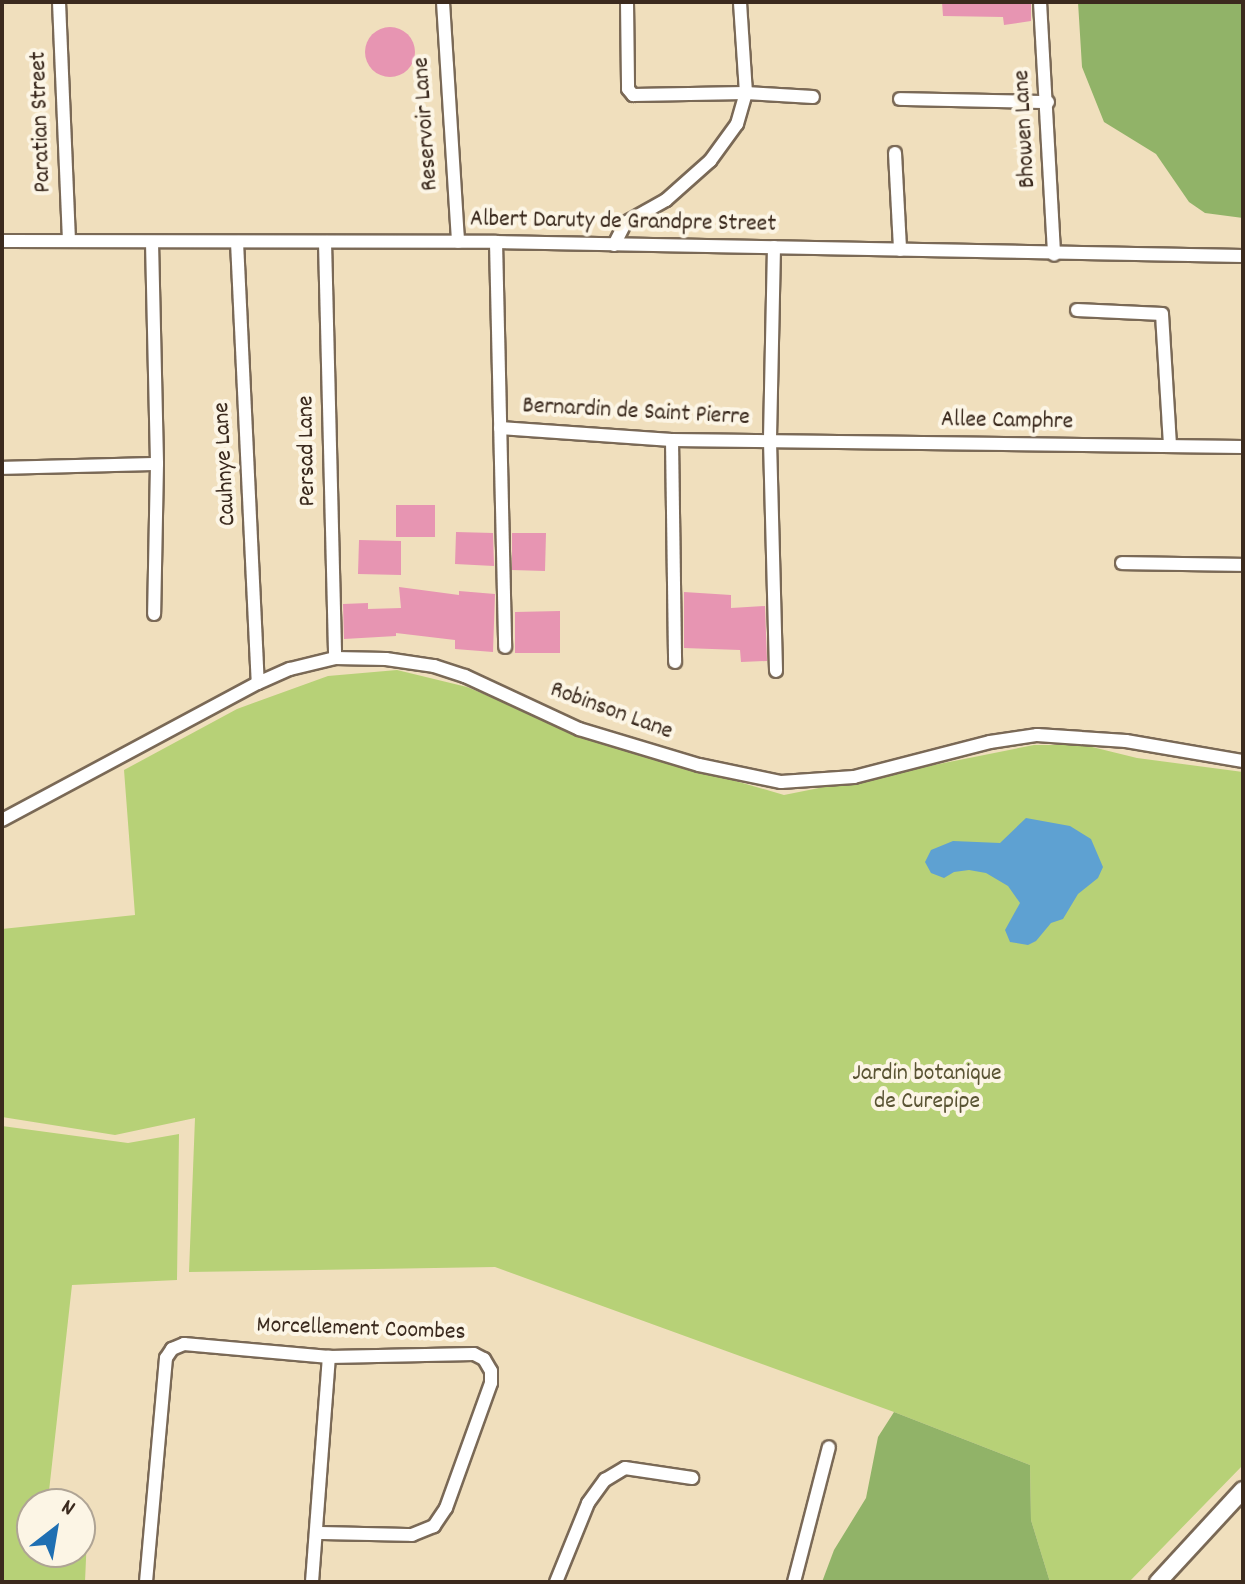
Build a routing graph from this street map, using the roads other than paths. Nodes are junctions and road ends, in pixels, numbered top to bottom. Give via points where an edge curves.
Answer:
1 (59, 2) edge
2 (443, 2) edge
3 (627, 2) edge
4 (740, 2) edge
5 (1040, 2) edge
6 (746, 93) junction
7 (813, 97) dead end
8 (900, 99) dead end
9 (1048, 102) junction
10 (895, 153) dead end
11 (2, 241) edge
12 (69, 241) junction
13 (152, 242) junction
14 (237, 242) junction
15 (325, 242) junction
16 (458, 242) junction
17 (496, 242) junction
18 (614, 245) junction
19 (774, 247) junction
20 (900, 250) junction
21 (1054, 255) junction
22 (1243, 256) edge
23 (1077, 310) dead end
24 (500, 428) junction
25 (672, 440) junction
26 (770, 441) junction
27 (1170, 446) junction
28 (1243, 447) edge
29 (157, 464) junction
30 (2, 468) edge
31 (1122, 563) dead end
32 (1243, 565) edge
33 (154, 614) dead end
34 (505, 647) dead end
35 (335, 658) junction
36 (675, 662) dead end
37 (776, 671) dead end
38 (258, 683) junction
39 (1243, 761) edge
40 (2, 820) edge
41 (329, 1357) junction
42 (829, 1447) dead end
43 (692, 1478) dead end
44 (1243, 1490) edge
45 (316, 1533) junction
46 (146, 1582) edge
47 (312, 1582) edge
48 (556, 1582) edge
49 (794, 1582) edge
50 (1158, 1582) edge

1 - 12 street, Paratian Street
2 - 16 street, Reservoir Lane
3 - 6 street via 629,93
4 - 6 street
5 - 9 street, Bhowen Lane
6 - 7 street
6 - 18 street via 737,124 719,151 666,200 625,223
8 - 9 street
9 - 21 street, Bhowen Lane
10 - 20 street
11 - 12 street, Albert Daruty de Grandpre Street
12 - 13 street, Albert Daruty de Grandpre Street
13 - 14 street, Albert Daruty de Grandpre Street
13 - 29 street
14 - 15 street, Albert Daruty de Grandpre Street
14 - 38 street, Cauhnye Lane
15 - 16 street, Albert Daruty de Grandpre Street
15 - 35 street, Persad Lane
16 - 17 street, Albert Daruty de Grandpre Street
17 - 18 street, Albert Daruty de Grandpre Street
17 - 24 street
18 - 19 street, Albert Daruty de Grandpre Street
19 - 20 street, Albert Daruty de Grandpre Street
19 - 26 street
20 - 21 street, Albert Daruty de Grandpre Street
21 - 22 street, Albert Daruty de Grandpre Street
23 - 27 street via 1162,314
24 - 25 street, Bernardin de Saint Pierre
24 - 34 street
25 - 26 street, Bernardin de Saint Pierre
25 - 36 street
26 - 27 street, Allee Camphre
26 - 37 street
27 - 28 street, Allee Camphre
29 - 30 street
29 - 33 street
31 - 32 street
35 - 38 street, Robinson Lane
35 - 39 street, Robinson Lane via 434,666 579,729 699,765 781,782 854,777 1037,735 1126,741
38 - 40 street, Robinson Lane
41 - 45 street
41 - 45 street, Morcellement Coombes via 474,1354 484,1359 491,1383 446,1508 434,1526 412,1535
41 - 46 street, Morcellement Coombes via 184,1344 172,1349 166,1358
42 - 49 street
43 - 48 street via 625,1468 605,1480 588,1503
44 - 50 street
45 - 47 street

